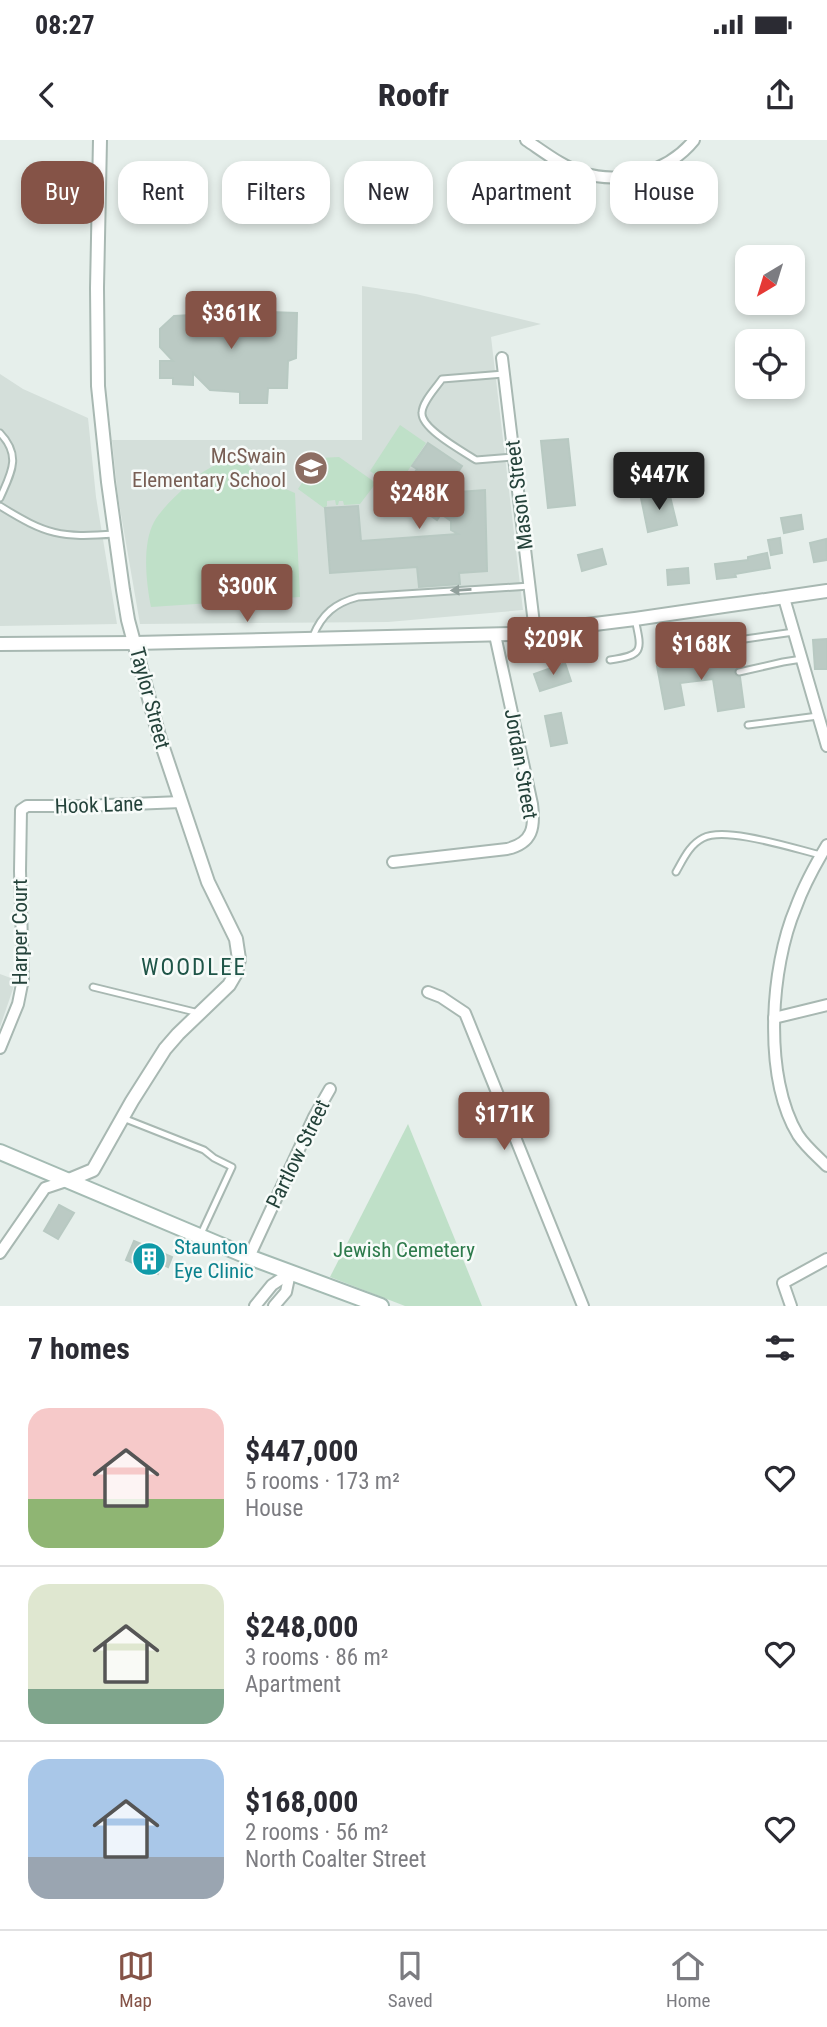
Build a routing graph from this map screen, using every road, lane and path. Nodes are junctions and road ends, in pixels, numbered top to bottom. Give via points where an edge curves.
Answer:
1 (100, 140) edge
2 (526, 140) edge
3 (694, 140) edge
4 (502, 358) dead end
5 (504, 374) junction
6 (0, 433) edge
7 (515, 456) junction
8 (0, 498) edge
9 (0, 506) edge
10 (115, 534) junction
11 (530, 586) junction
12 (827, 591) edge
13 (784, 598) junction
14 (635, 619) junction
15 (535, 632) junction
16 (794, 632) junction
17 (495, 635) junction
18 (312, 639) junction
19 (731, 641) dead end
20 (135, 643) junction
21 (0, 644) edge
22 (802, 659) junction
23 (610, 660) dead end
24 (739, 672) dead end
25 (818, 716) junction
26 (748, 725) dead end
27 (827, 746) edge
28 (181, 802) junction
29 (20, 812) joint
30 (824, 850) edge
31 (393, 862) dead end
32 (676, 872) dead end
33 (93, 988) dead end
34 (428, 992) dead end
35 (827, 1005) edge
36 (199, 1013) junction
37 (775, 1018) junction
38 (0, 1048) edge
39 (330, 1089) dead end
40 (123, 1118) junction
41 (0, 1152) edge
42 (827, 1166) edge
43 (69, 1180) junction
44 (200, 1237) junction
45 (1, 1250) edge
46 (249, 1257) junction
47 (827, 1259) edge
48 (290, 1273) junction
49 (255, 1306) edge
50 (274, 1306) edge
51 (381, 1306) edge
52 (583, 1306) edge
53 (791, 1306) edge

1 - 10 street, Taylor Street via 99,386
2 - 3 street via 571,168 617,178 660,167
4 - 5 street, Mason Street
5 - 7 street, Mason Street
5 - 7 lane via 442,379 421,416 428,427 477,460
6 - 8 lane via 10,444 13,460
7 - 11 street, Mason Street
9 - 10 lane via 54,534
10 - 20 street, Taylor Street
11 - 15 street, Mason Street
11 -> 18 lane via 358,597 326,614
12 - 13 street
13 - 14 street
13 - 16 street
14 - 15 street
14 - 23 lane via 637,652
15 - 17 street
16 - 19 lane
16 - 22 street
17 - 18 street
17 - 31 street, Jordan Street via 532,804 532,830 523,843 508,849
18 - 20 street
20 - 21 street
20 - 28 street, Taylor Street
22 - 24 lane
22 - 25 street
25 - 26 lane
25 - 27 street
28 - 29 street, Hook Lane via 27,806
28 - 36 street, Taylor Street via 239,955 233,980
29 - 38 street, Harper Court via 23,979
30 - 32 lane via 725,835 704,837 689,849
30 - 37 street via 785,938
33 - 36 lane
34 - 52 street via 465,1013
35 - 37 street
36 - 40 street, Taylor Street via 165,1049
37 - 42 street via 779,1084 791,1119 806,1145
39 - 46 street, Partlow Street
40 - 43 street, Taylor Street via 93,1170
40 - 44 lane via 204,1150 232,1167
41 - 43 main road
43 - 44 main road
43 - 45 street via 45,1188
44 - 46 main road
46 - 48 main road
47 - 53 street via 783,1283
48 - 49 street via 272,1285
48 - 50 street via 286,1292
48 - 51 main road

